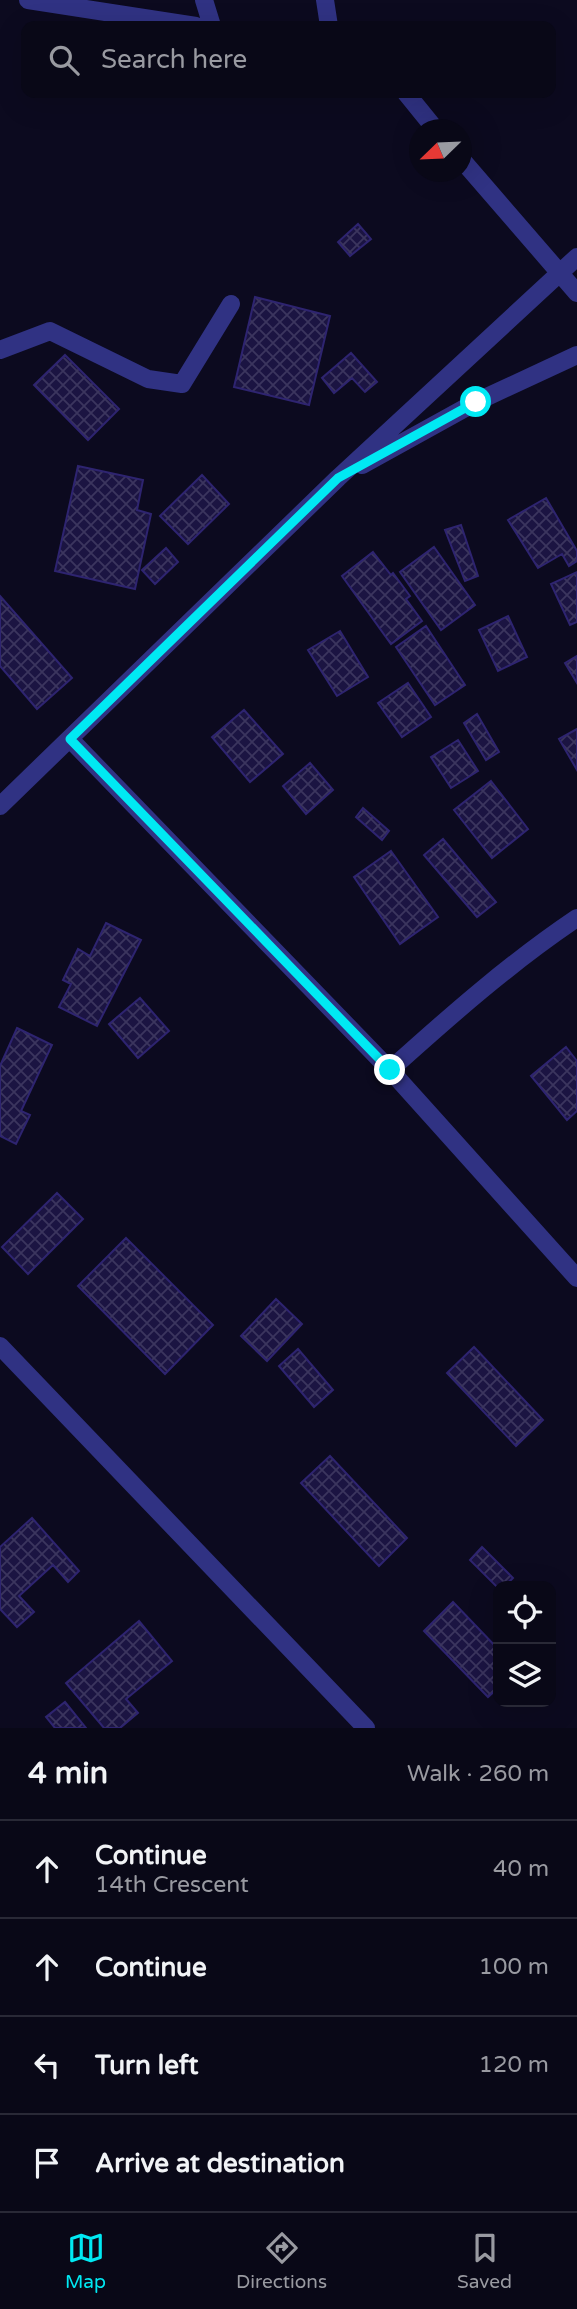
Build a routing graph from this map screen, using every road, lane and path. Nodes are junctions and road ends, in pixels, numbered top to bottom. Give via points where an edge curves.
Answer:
1 (28, 0) edge
2 (204, 0) edge
3 (326, 0) edge
4 (164, 21) edge
5 (210, 21) edge
6 (328, 21) edge
7 (410, 98) edge
8 (427, 119) edge
9 (472, 173) edge
10 (577, 257) edge
11 (559, 275) junction
12 (577, 293) edge
13 (231, 304) dead end
14 (0, 351) edge
15 (577, 355) edge
16 (338, 478) junction
17 (70, 739) junction
18 (0, 806) edge
19 (577, 918) edge
20 (390, 1070) junction
21 (577, 1278) edge
22 (0, 1346) edge
23 (366, 1728) edge

1 - 4 street
2 - 5 street
3 - 6 street
7 - 8 street
9 - 11 street
10 - 11 street
11 - 12 street
11 - 16 street
13 - 14 street via 182,384 148,379 50,331
15 - 16 street via 476,402
16 - 17 street
17 - 18 street
17 - 20 street
19 - 20 street via 466,1002
20 - 21 street
22 - 23 street

